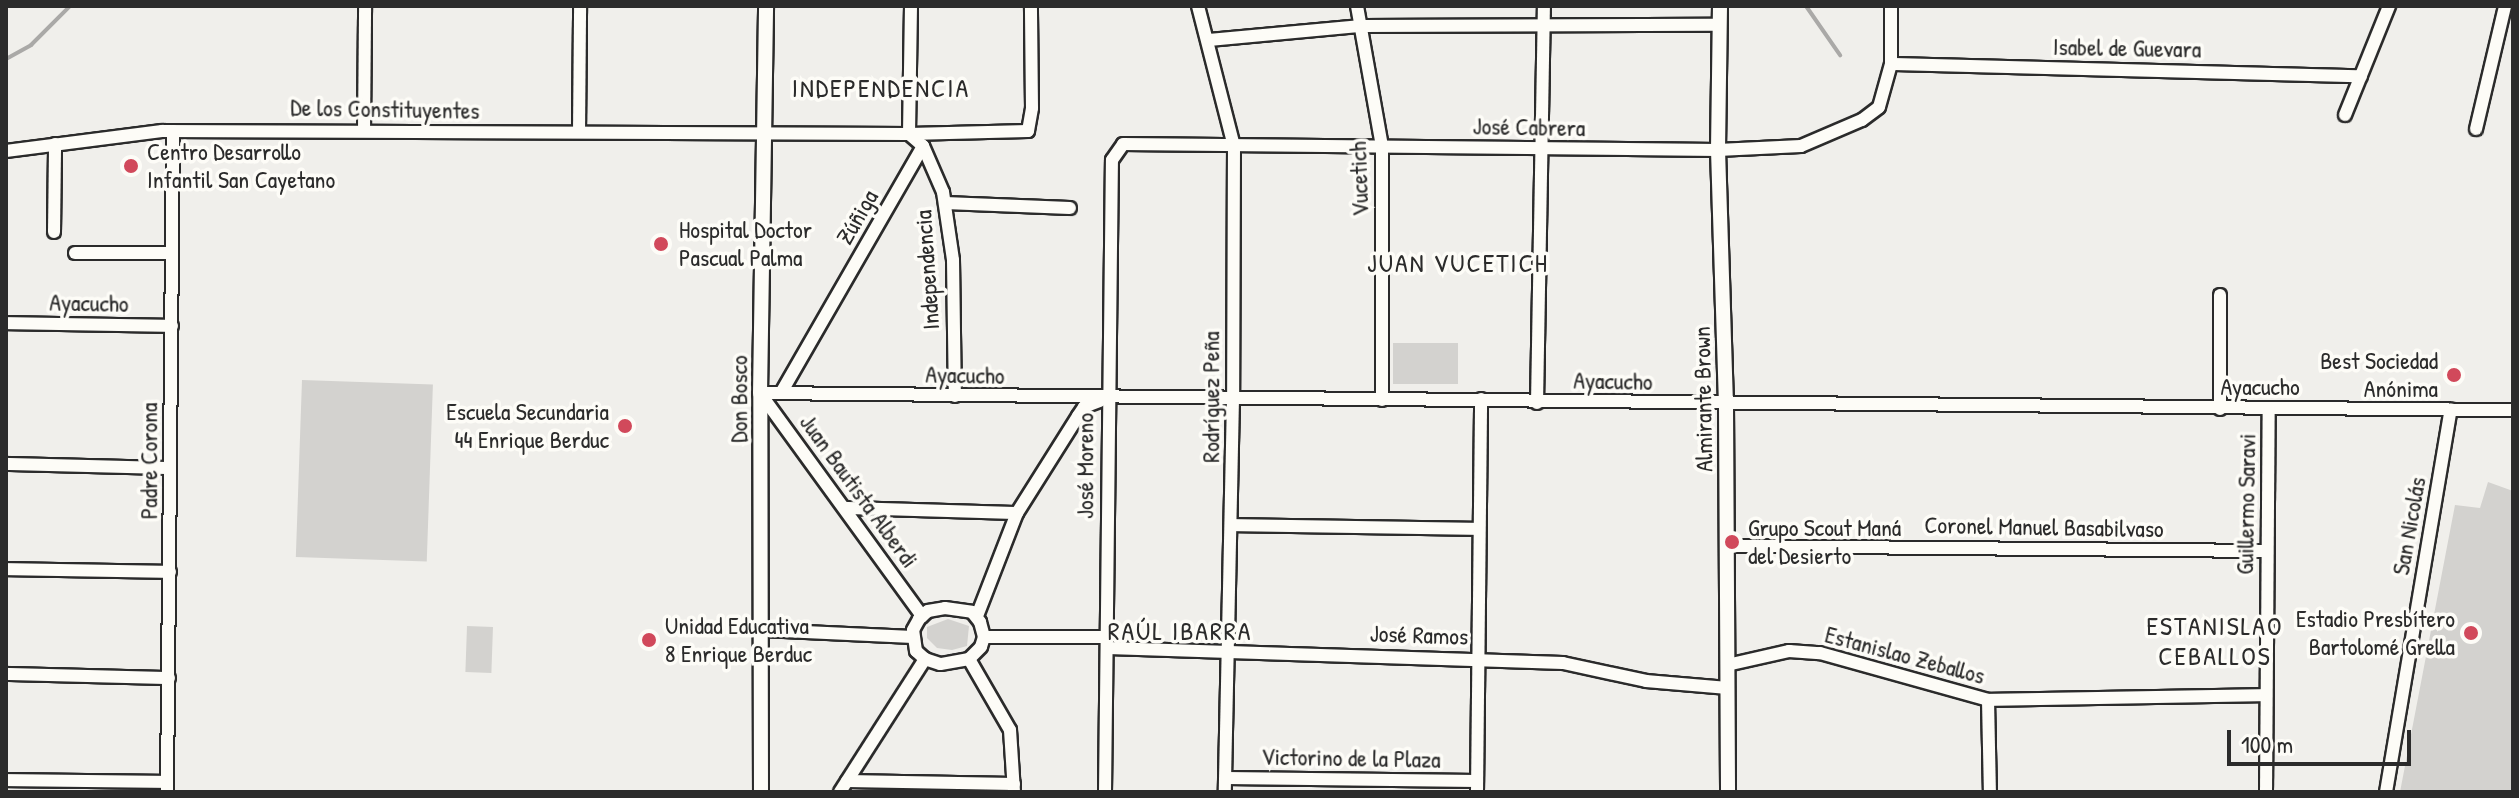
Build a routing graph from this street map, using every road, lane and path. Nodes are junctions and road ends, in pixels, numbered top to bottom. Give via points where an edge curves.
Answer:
1 (365, 6) edge
2 (580, 6) edge
3 (766, 6) edge
4 (911, 6) edge
5 (1031, 6) edge
6 (1198, 6) edge
7 (1357, 6) edge
8 (1544, 6) edge
9 (1720, 6) edge
10 (1891, 6) edge
11 (2389, 6) edge
12 (2505, 6) edge
13 (1544, 23) junction
14 (1720, 25) junction
15 (1361, 26) junction
16 (1209, 40) junction
17 (1891, 64) junction
18 (2361, 76) junction
19 (2345, 115) dead end
20 (2476, 129) dead end
21 (173, 131) junction
22 (364, 131) junction
23 (579, 132) junction
24 (765, 133) junction
25 (909, 134) junction
26 (55, 144) junction
27 (1123, 144) joint
28 (923, 146) junction
29 (1234, 146) junction
30 (1382, 146) junction
31 (1542, 150) junction
32 (1718, 150) junction
33 (6, 151) edge
34 (945, 203) junction
35 (1070, 208) dead end
36 (54, 232) dead end
37 (75, 253) dead end
38 (172, 253) junction
39 (2220, 295) dead end
40 (6, 323) edge
41 (172, 326) junction
42 (760, 393) junction
43 (781, 393) junction
44 (955, 396) junction
45 (1233, 398) junction
46 (1106, 399) junction
47 (1481, 399) junction
48 (1382, 400) junction
49 (1537, 403) junction
50 (1726, 405) junction
51 (2220, 409) junction
52 (2269, 409) junction
53 (2451, 409) junction
54 (2513, 410) edge
55 (6, 464) edge
56 (170, 468) junction
57 (846, 508) junction
58 (1017, 513) junction
59 (1232, 525) junction
60 (1479, 529) junction
61 (1726, 546) junction
62 (2266, 551) junction
63 (6, 569) edge
64 (170, 572) junction
65 (922, 616) junction
66 (977, 616) junction
67 (762, 630) junction
68 (913, 637) junction
69 (984, 637) junction
70 (1108, 642) junction
71 (1230, 652) junction
72 (925, 659) junction
73 (969, 659) junction
74 (1478, 659) junction
75 (1727, 665) junction
76 (6, 674) edge
77 (169, 678) junction
78 (1728, 688) junction
79 (2266, 695) junction
80 (1988, 700) junction
81 (6, 780) edge
82 (1226, 785) edge
83 (167, 787) edge
84 (844, 787) edge
85 (1477, 787) edge
86 (1014, 788) edge
87 (761, 792) edge
88 (1105, 792) edge
89 (1728, 792) edge
90 (1990, 792) edge
91 (2266, 792) edge
92 (2386, 792) edge

1 - 22 street
2 - 23 street
3 - 24 main road, Don Bosco
4 - 25 street
5 - 25 street via 1028,131
6 - 16 street, Rodríguez Peña
7 - 15 street, Vucetich
8 - 13 street
9 - 14 main road, Almirante Brown
10 - 17 street, José Cabrera
11 - 18 street
12 - 20 street
13 - 14 street
13 - 15 street
13 - 31 street
14 - 32 main road, Almirante Brown
15 - 16 street
15 - 30 street, Vucetich
16 - 29 street, Rodríguez Peña
17 - 18 street, Isabel de Guevara
17 - 32 street, José Cabrera via 1879,107 1862,120 1801,146
18 - 19 street
21 - 22 street, De los Constituyentes
21 - 26 street, De los Constituyentes
21 - 38 street, Padre Corona
22 - 23 street, De los Constituyentes
23 - 24 street, De los Constituyentes
24 - 25 street
24 - 42 main road, Don Bosco
25 - 28 street, Independencia
26 - 33 street, De los Constituyentes
26 - 36 street
27 - 29 street, José Cabrera
27 - 46 street, José Moreno via 1112,160
28 - 34 street, Independencia
28 - 43 street, Zúñiga
29 - 30 street, José Cabrera
29 - 45 street, Rodríguez Peña
30 - 31 street, José Cabrera
30 - 48 street, Vucetich
31 - 32 street, José Cabrera
31 - 49 street
32 - 50 main road, Almirante Brown
34 - 35 street
34 - 44 street, Independencia via 953,260
37 - 38 street
38 - 41 street, Padre Corona
39 - 51 street
40 - 41 street, Ayacucho
41 - 56 street, Padre Corona
42 - 43 street, Ayacucho
42 - 57 street, Juan Bautista Alberdi
42 - 67 main road, Don Bosco
43 - 44 street, Ayacucho
44 - 46 street, Ayacucho
45 - 46 street, Ayacucho
45 - 48 street, Ayacucho
45 - 59 street, Rodríguez Peña
46 - 58 street via 1084,407
46 - 70 street, José Moreno
47 - 48 street, Ayacucho
47 - 49 street, Ayacucho
47 - 60 street
49 - 50 street, Ayacucho
50 - 51 street, Ayacucho
50 - 61 main road, Almirante Brown
51 - 52 street, Ayacucho
52 - 53 street, Ayacucho
52 - 62 street, Guillermo Saravi
53 - 54 street, Ayacucho
53 - 92 street, San Nicolás
55 - 56 street
56 - 64 street, Padre Corona
57 - 58 street
57 - 65 street, Juan Bautista Alberdi
58 - 66 street
59 - 60 street
59 - 71 street, Rodríguez Peña
60 - 74 street
61 - 62 street, Coronel Manuel Basabilvaso
61 - 75 main road, Almirante Brown
62 - 79 street, Guillermo Saravi
63 - 64 street
64 - 77 street, Padre Corona
65 - 66 street via 945,608
65 - 68 street
66 - 69 street
67 - 68 street
67 - 87 main road, Don Bosco
68 - 72 street via 916,651
69 - 70 street, José Ramos
69 - 73 street
70 - 71 street, José Ramos
70 - 88 street, José Moreno
71 - 74 street, José Ramos
71 - 82 street, Rodríguez Peña
72 - 73 street via 940,664
72 - 84 street
73 - 86 street via 1010,730
74 - 78 street, José Ramos via 1563,663 1646,681
74 - 85 street
75 - 78 main road, Almirante Brown
75 - 80 street, Estanislao Zeballos via 1789,651 1820,653
76 - 77 street
77 - 83 street, Padre Corona
78 - 89 main road, Almirante Brown
79 - 80 street, Estanislao Zeballos
79 - 91 street, Guillermo Saravi
80 - 90 street
81 - 83 street
82 - 85 street, Victorino de la Plaza
84 - 86 street

